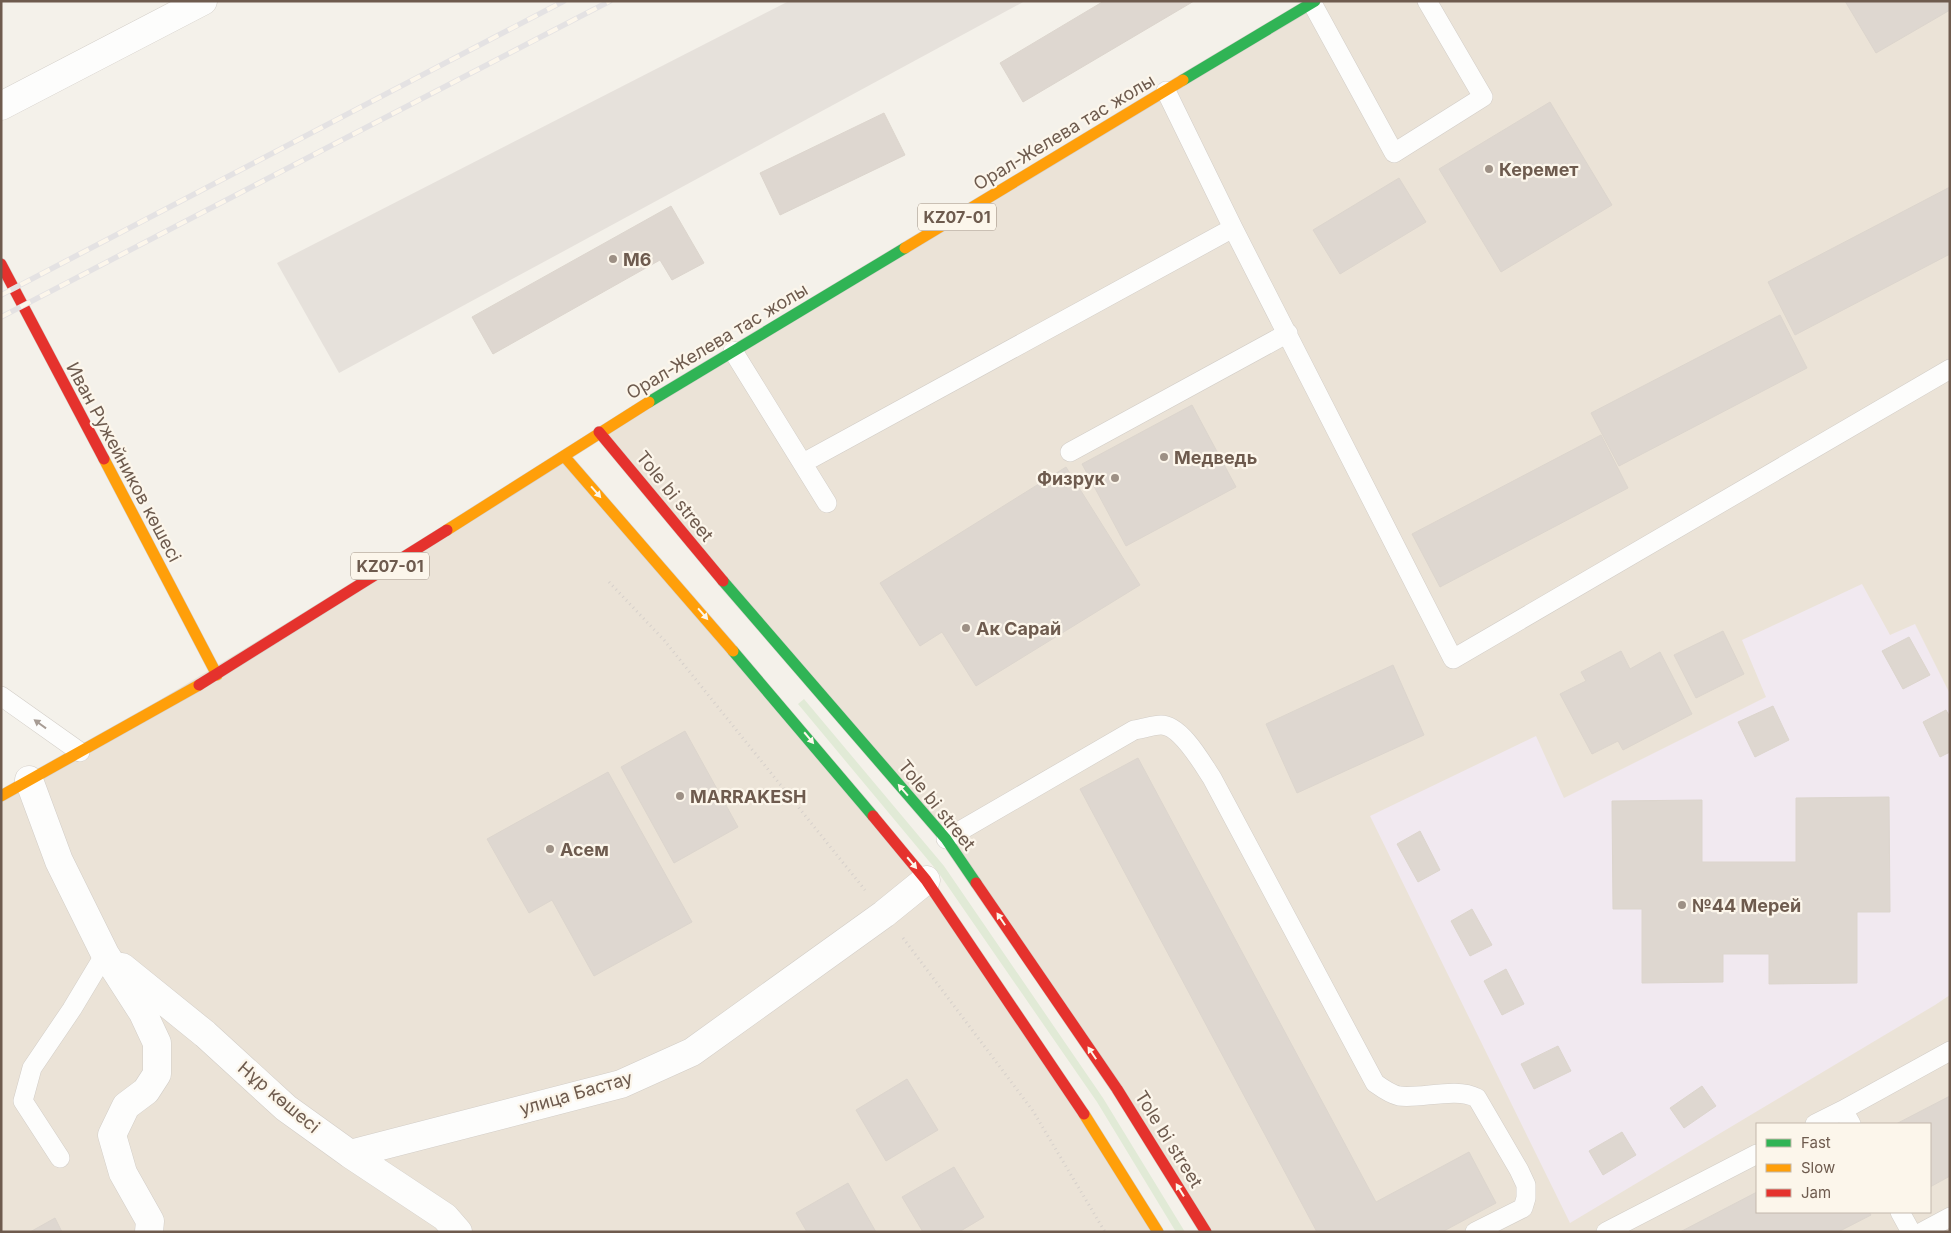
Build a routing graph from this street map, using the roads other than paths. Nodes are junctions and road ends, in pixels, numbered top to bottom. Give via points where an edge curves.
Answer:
1 (203, 1) edge
2 (1427, 1) edge
3 (1313, 2) edge
4 (1166, 91) junction
5 (1, 106) edge
6 (1233, 228) junction
7 (1, 264) edge
8 (1288, 333) junction
9 (734, 351) junction
10 (1950, 369) edge
11 (599, 432) junction
12 (1070, 452) dead end
13 (564, 456) junction
14 (803, 463) junction
15 (827, 503) dead end
16 (217, 675) junction
17 (1, 696) edge
18 (80, 752) junction
19 (29, 780) junction
20 (1, 796) edge
21 (946, 839) junction
22 (926, 880) junction
23 (105, 954) junction
24 (1950, 1051) edge
25 (1847, 1117) edge
26 (1820, 1123) edge
27 (350, 1154) junction
28 (1756, 1155) edge
29 (60, 1158) dead end
30 (1901, 1213) edge
31 (1950, 1218) edge
32 (149, 1232) edge
33 (458, 1232) edge
34 (1158, 1232) edge
35 (1206, 1232) edge
36 (1475, 1232) edge
37 (1606, 1232) edge
38 (1911, 1232) edge
39 (1922, 1232) edge

1 - 5 street
2 - 3 lane via 1483,97 1394,153
3 - 4 main road, Орал-Желева тас жолы / KZ07-01
4 - 6 lane
4 - 9 main road, Орал-Желева тас жолы / KZ07-01
6 - 8 lane
6 - 14 lane
7 - 16 main road, Иван Ружейников көшесі
8 - 10 lane via 1453,658
8 - 12 lane
9 - 11 main road, Орал-Желева тас жолы / KZ07-01
9 - 14 lane
11 - 13 main road, Орал-Желева тас жолы
21 -> 11 main road, Tole bi street via 729,589
13 - 16 main road, KZ07-01
13 -> 22 main road via 783,707
14 - 15 lane
16 - 18 main road, KZ07-01
18 -> 17 lane
18 - 19 main road, KZ07-01
19 - 20 main road, KZ07-01
19 - 23 street via 59,861
35 -> 21 main road, Tole bi street via 1117,1089
21 - 36 lane via 1134,730 1163,725 1175,730 1212,778 1375,1083 1399,1096 1470,1094 1482,1106 1520,1170 1526,1185 1526,1198 1523,1208
22 - 27 street, улица Бастау via 884,914 692,1052 621,1084
22 - 34 main road via 1082,1111
23 - 27 street, Нұр көшесі via 205,1034 286,1108
23 - 29 lane via 32,1068 23,1101
23 - 32 street via 143,1013 157,1043 157,1074 146,1091 126,1106 112,1135 123,1173 150,1221
24 - 25 lane
25 - 26 lane
27 - 33 street, Нұр көшесі via 445,1217
28 - 37 lane
30 - 38 lane
31 - 39 lane

